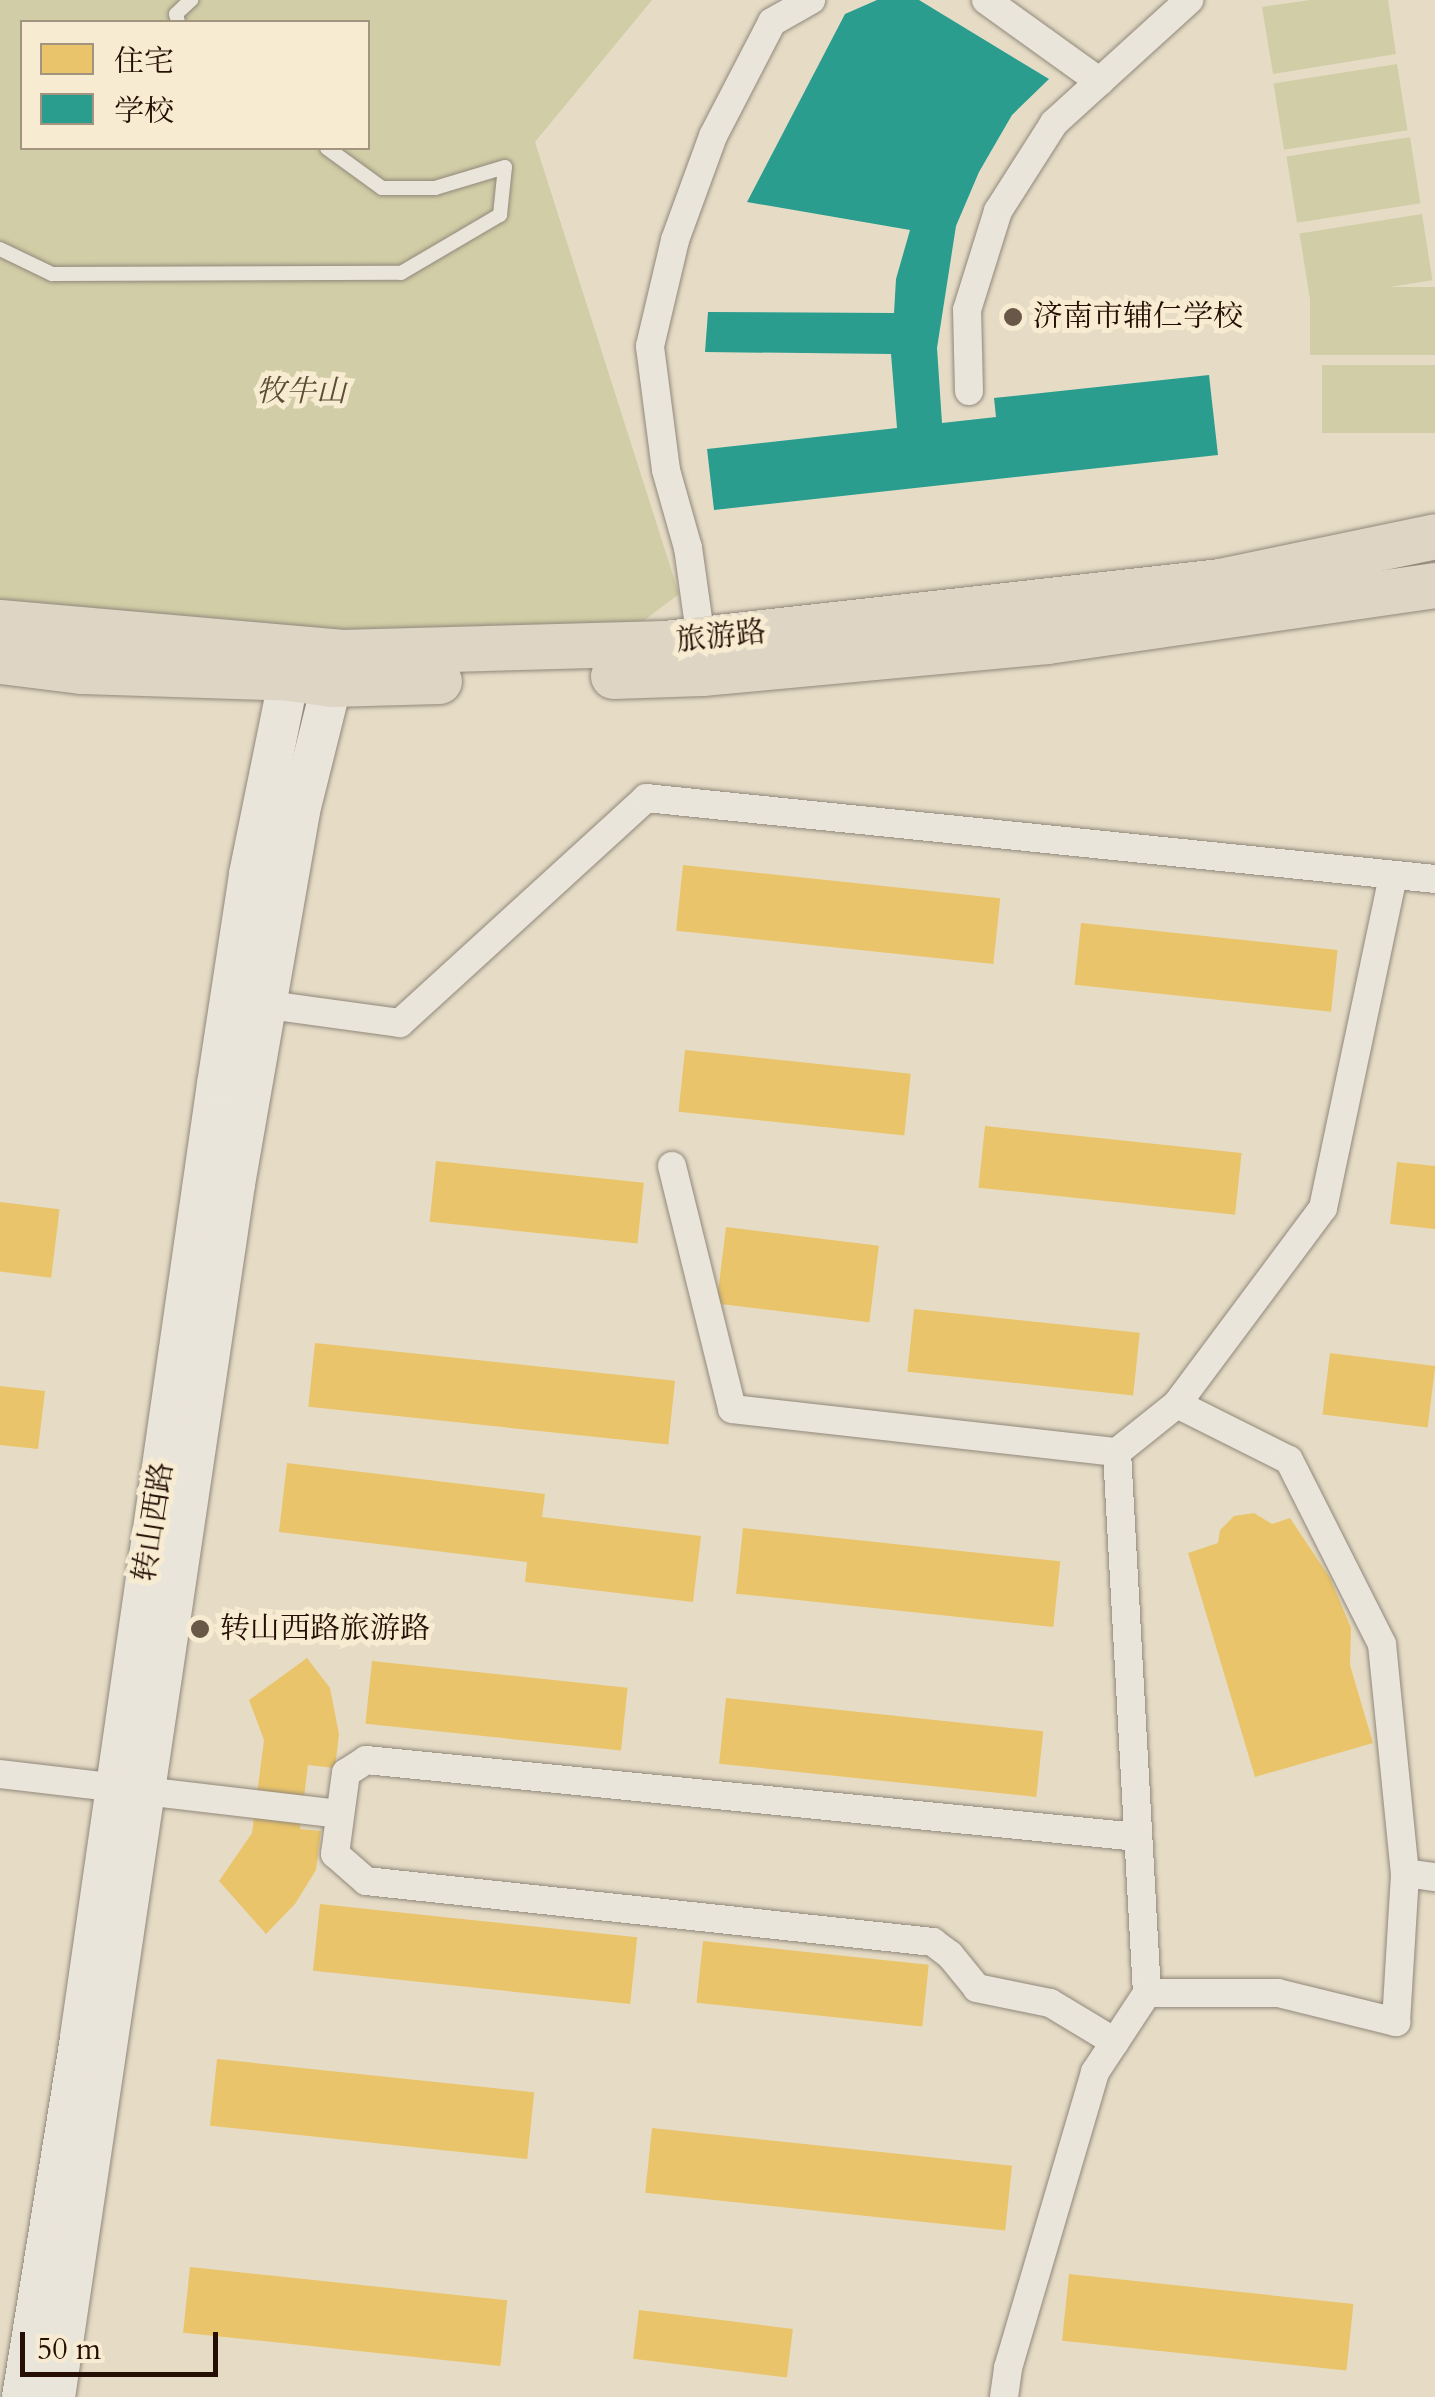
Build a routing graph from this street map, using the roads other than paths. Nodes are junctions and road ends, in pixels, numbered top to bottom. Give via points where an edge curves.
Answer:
1 (191, 0) edge
2 (811, 0) edge
3 (986, 0) edge
4 (1188, 0) edge
5 (178, 20) edge
6 (1100, 82) junction
7 (331, 150) edge
8 (0, 249) edge
9 (969, 392) dead end
10 (1435, 536) edge
11 (1435, 585) edge
12 (0, 622) edge
13 (701, 640) junction
14 (0, 661) edge
15 (312, 666) junction
16 (1392, 876) junction
17 (1435, 880) edge
18 (269, 1005) junction
19 (672, 1166) dead end
20 (1177, 1404) junction
21 (1117, 1452) junction
22 (0, 1774) edge
23 (131, 1789) junction
24 (340, 1814) junction
25 (1138, 1837) junction
26 (1406, 1873) junction
27 (1435, 1877) edge
28 (1147, 1993) junction
29 (1115, 2042) junction
30 (22, 2397) edge
31 (55, 2397) edge
32 (1004, 2397) edge

1 - 5 lane
2 - 13 street via 772,22 713,136 675,240 650,346 666,470 688,548
3 - 6 street
4 - 6 street
6 - 9 street via 1054,123 998,211 967,310
7 - 8 lane via 382,188 434,188 505,167 500,216 401,273 52,274
10 - 13 main road, 旅游路 via 1220,581
11 - 15 main road, 旅游路 via 1047,641 702,673
12 - 15 main road, 旅游路
13 - 15 main road, 旅游路
14 - 15 main road, 旅游路 via 82,671
15 - 18 main road, 转山西路 via 300,811
15 - 23 main road, 转山西路 via 238,950
16 - 17 street
16 - 18 street via 646,798 400,1024
16 - 20 street via 1323,1208
18 - 23 main road, 转山西路
19 - 21 street via 732,1409
20 - 21 street
20 - 26 street via 1289,1460 1382,1644
21 - 25 street
22 - 23 street
23 - 24 street
23 - 30 main road, 转山西路
23 - 31 main road, 转山西路
24 - 25 street via 346,1773 366,1760
24 - 29 street via 335,1854 366,1881 933,1942 978,1988 1050,2003
25 - 28 street
26 - 27 street
26 - 28 street via 1396,2022 1278,1993
28 - 29 street
29 - 32 street via 1095,2072

